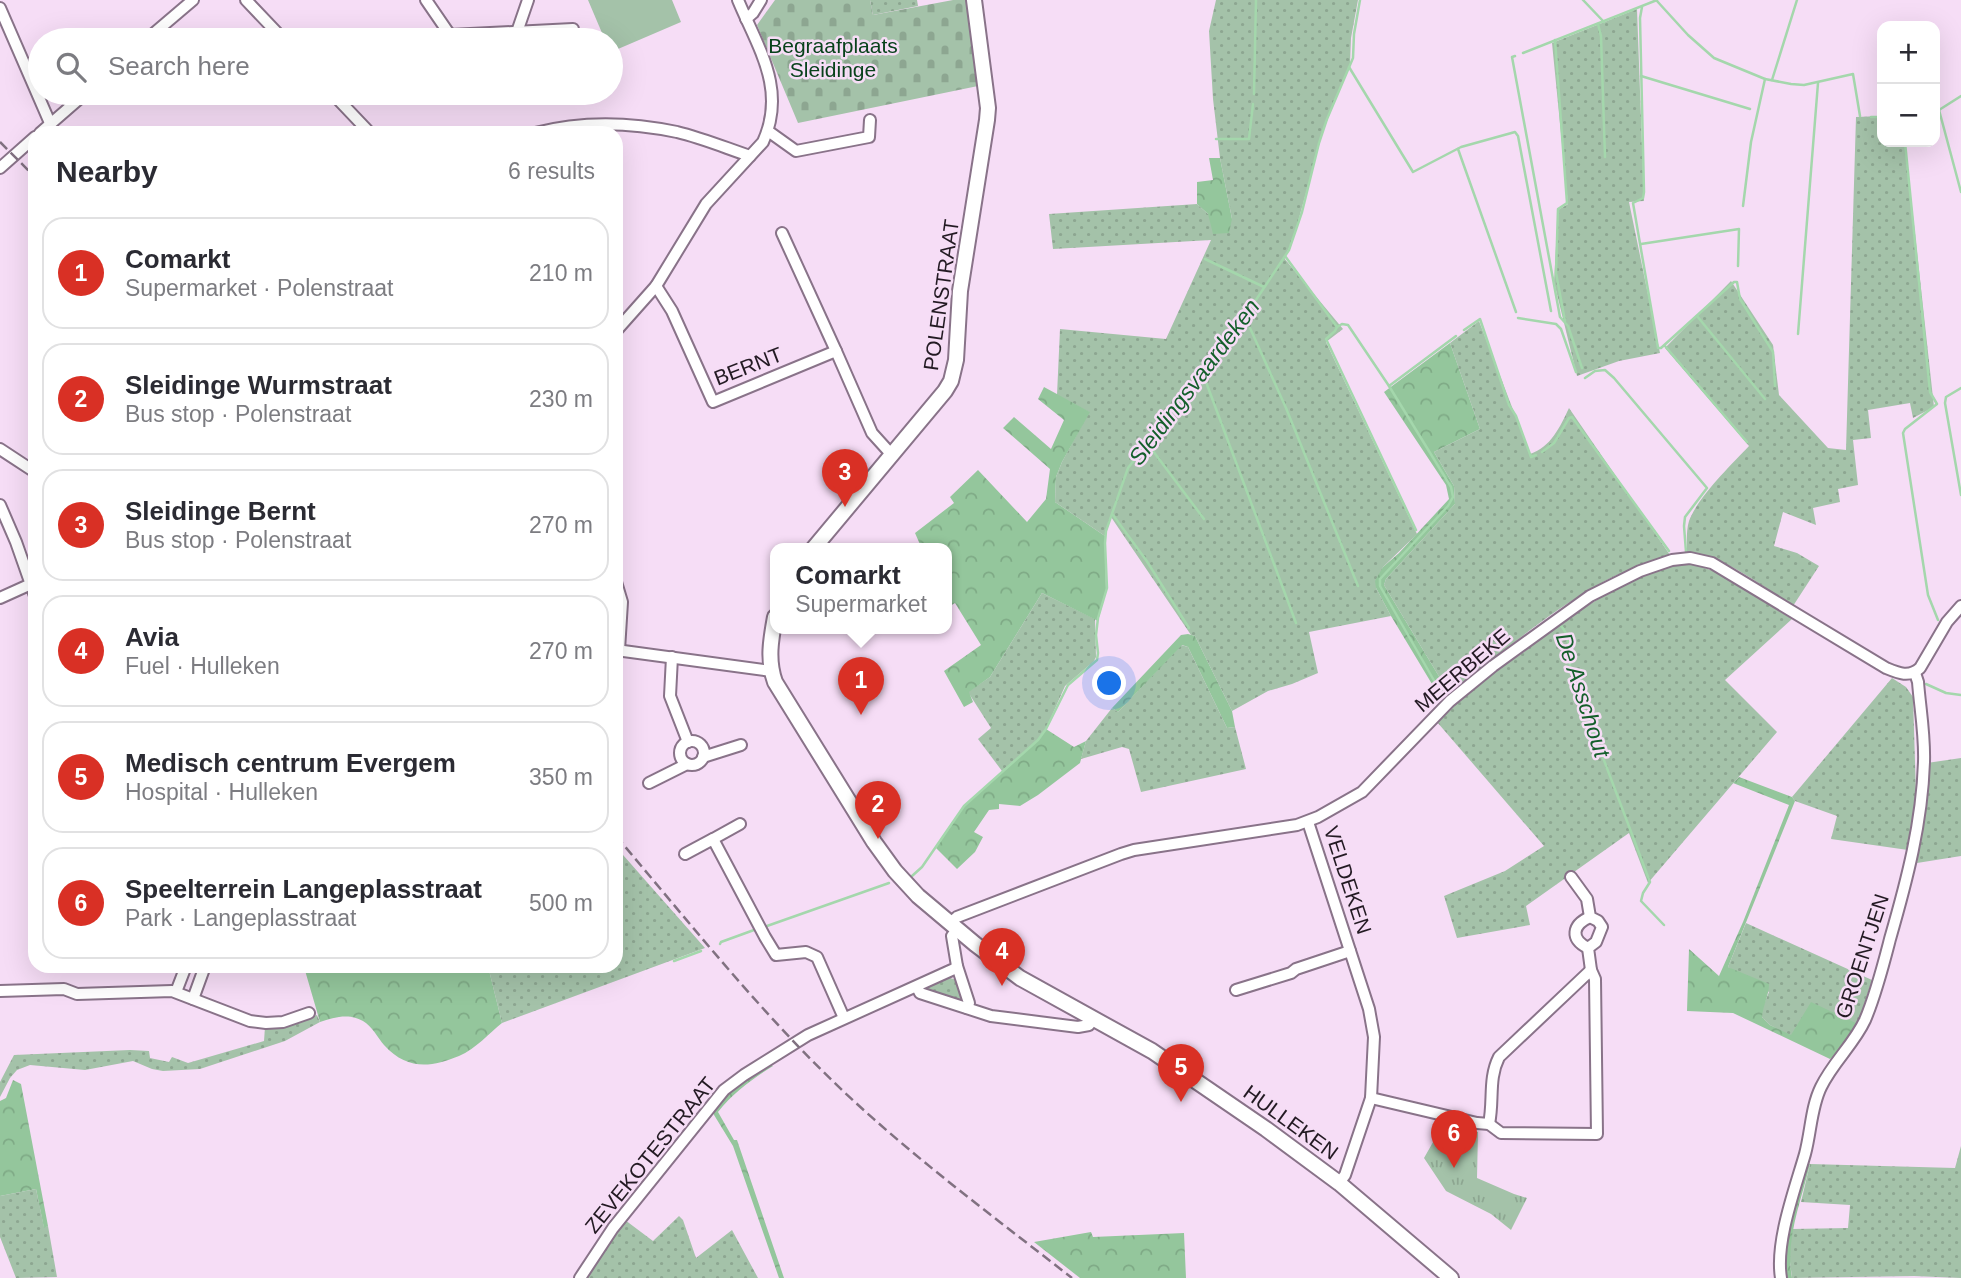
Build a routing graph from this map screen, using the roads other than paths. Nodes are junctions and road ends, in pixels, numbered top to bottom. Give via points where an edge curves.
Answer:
1 (193, 0) edge
2 (246, 0) edge
3 (426, 0) edge
4 (528, 0) edge
5 (738, 0) edge
6 (761, 0) edge
7 (974, 0) edge
8 (0, 8) edge
9 (746, 19) junction
10 (160, 28) edge
11 (273, 28) edge
12 (445, 28) edge
13 (518, 28) edge
14 (28, 72) edge
15 (42, 105) edge
16 (72, 105) edge
17 (343, 105) edge
18 (870, 120) dead end
19 (50, 123) junction
20 (47, 126) edge
21 (363, 126) edge
22 (561, 126) edge
23 (768, 131) junction
24 (28, 143) edge
25 (750, 156) junction
26 (0, 168) edge
27 (782, 233) dead end
28 (656, 286) junction
29 (623, 323) edge
30 (836, 351) junction
31 (3, 451) edge
32 (891, 454) junction
33 (0, 466) edge
34 (28, 467) edge
35 (0, 505) edge
36 (818, 543) edge
37 (28, 576) edge
38 (28, 585) edge
39 (0, 598) edge
40 (1961, 606) edge
41 (772, 634) edge
42 (623, 651) edge
43 (672, 657) junction
44 (771, 671) junction
45 (1915, 673) junction
46 (688, 742) junction
47 (741, 745) dead end
48 (704, 757) junction
49 (687, 764) junction
50 (649, 783) dead end
51 (1308, 822) junction
52 (740, 824) dead end
53 (713, 839) junction
54 (685, 854) dead end
55 (1571, 877) dead end
56 (1590, 917) junction
57 (954, 926) junction
58 (1588, 948) junction
59 (1350, 951) junction
60 (957, 966) junction
61 (1591, 970) junction
62 (183, 973) edge
63 (202, 973) edge
64 (917, 987) junction
65 (1236, 990) dead end
66 (0, 991) edge
67 (176, 992) junction
68 (193, 999) junction
69 (967, 1008) junction
70 (309, 1013) dead end
71 (844, 1018) junction
72 (1093, 1018) junction
73 (1371, 1098) junction
74 (1489, 1124) junction
75 (1339, 1183) junction
76 (580, 1278) edge
77 (1451, 1278) edge
78 (1781, 1278) edge

1 - 10 street
2 - 11 street
3 - 12 street
4 - 13 street
5 - 9 street
6 - 9 street
7 - 32 main road, POLENSTRAAT via 988,108 960,291 955,370 945,391
8 - 14 street
9 - 23 street via 771,79
15 - 19 street
16 - 19 street
17 - 21 street
18 - 23 street via 869,137 796,151
19 - 20 street
22 - 25 street via 614,124 679,133
23 - 25 street
24 - 26 street
25 - 28 street via 706,204
27 - 30 street
28 - 29 street
28 - 30 street, BERNT via 713,402
30 - 32 street via 872,433
31 - 33 street
31 - 34 street
32 - 36 main road, POLENSTRAAT
35 - 37 street
38 - 39 street
40 - 45 street
41 - 44 main road
42 - 43 street
43 - 44 street
43 - 46 street via 670,696
44 - 57 main road, HULLEKEN via 780,693 874,842 918,897
45 - 51 street, MEERBEKE via 1886,668 1723,568 1692,558 1672,559 1590,596 1493,666 1450,701 1362,792
45 - 78 street, GROENTJEN via 1924,759 1913,853 1865,1020 1817,1097 1779,1256
46 - 48 street via 700,744
46 - 49 street via 680,753
47 - 48 street
48 - 49 street via 699,763
49 - 50 street
51 - 57 street, MEERBEKE via 1121,854 957,917
51 - 59 street, VELDEKEN
52 - 53 street
53 - 54 street
53 - 71 street via 773,951 780,956 806,952 817,957
55 - 56 street via 1587,899
56 - 58 street via 1602,927
56 - 58 street via 1582,920 1575,932 1580,944
57 - 60 street
57 - 72 main road, HULLEKEN via 1020,978
58 - 61 street
59 - 65 street, VELDEKEN
59 - 73 street, VELDEKEN via 1374,1037
60 - 64 street
60 - 69 street
61 - 74 street via 1499,1057 1492,1070
61 - 74 street via 1595,979 1597,1134 1501,1133
62 - 67 street
63 - 68 street
64 - 69 street via 920,993
64 - 71 street
66 - 67 street
67 - 68 street
68 - 70 street via 266,1023
69 - 72 street via 992,1016 1078,1027 1089,1025
71 - 76 street, ZEVEKOTESTRAAT via 744,1075 715,1100 613,1228
72 - 75 main road, HULLEKEN via 1184,1071
73 - 74 street
73 - 75 street, VELDEKEN
75 - 77 main road, HULLEKEN

